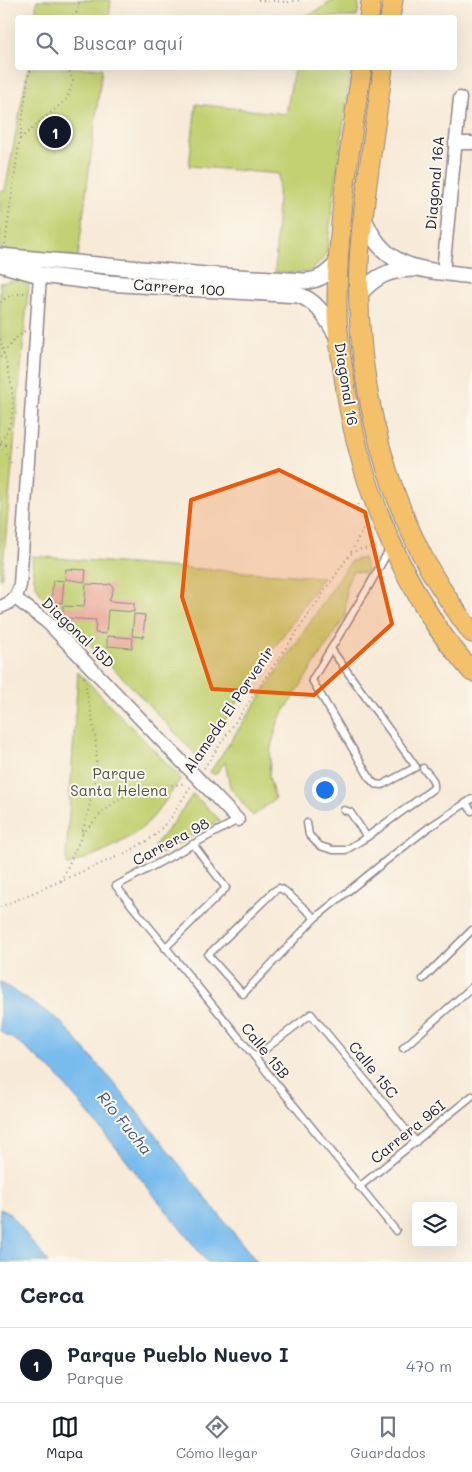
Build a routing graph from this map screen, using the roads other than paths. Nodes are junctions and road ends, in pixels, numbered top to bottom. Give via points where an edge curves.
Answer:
1 (371, 0) edge
2 (393, 0) edge
3 (369, 15) edge
4 (390, 15) edge
5 (362, 70) edge
6 (384, 70) edge
7 (460, 98) dead end
8 (472, 142) edge
9 (455, 143) junction
10 (363, 216) junction
11 (1, 259) edge
12 (339, 262) junction
13 (420, 268) junction
14 (443, 272) junction
15 (40, 275) junction
16 (472, 276) edge
17 (206, 282) junction
18 (359, 295) junction
19 (338, 339) junction
20 (388, 546) junction
21 (15, 598) junction
22 (0, 607) edge
23 (472, 633) edge
24 (331, 649) junction
25 (472, 672) edge
26 (423, 768) dead end
27 (469, 801) edge
28 (344, 810) dead end
29 (472, 812) edge
30 (238, 820) joint
31 (307, 823) dead end
32 (367, 837) junction
33 (193, 844) junction
34 (116, 886) joint
35 (315, 918) junction
36 (472, 930) edge
37 (166, 948) junction
38 (423, 979) dead end
39 (472, 987) edge
40 (403, 1048) dead end
41 (254, 1057) junction
42 (472, 1096) edge
43 (416, 1142) junction
44 (360, 1187) junction
45 (396, 1232) dead end

1 - 3 main road
2 - 4 main road
5 - 12 main road, Diagonal 16 via 346,177
6 - 10 main road, Diagonal 16
7 - 9 street, Diagonal 16A
8 - 9 street
9 - 14 street, Diagonal 16A
10 - 13 street via 369,232 386,253
10 - 18 main road, Diagonal 16
11 - 15 street, Carrera 100
11 - 17 street, Carrera 100
12 - 17 street, Carrera 100 via 316,281
12 - 19 main road, Diagonal 16
13 - 14 street
13 - 18 street via 388,272
14 - 16 street
15 - 17 street, Carrera 100 via 107,284
15 - 21 street via 20,585
17 - 19 street, Carrera 100 via 306,298 319,308
18 - 23 main road, Diagonal 16 via 364,368 378,438 391,480 412,535 430,570
19 - 20 main road, Diagonal 16 via 347,400 361,460
20 - 24 lane via 369,586
20 - 25 main road, Diagonal 16 via 436,625
21 - 22 street
21 - 30 street, Diagonal 15D via 48,623
24 - 24 lane via 312,680 371,780 382,785 416,767
26 - 32 lane via 432,779 434,788
27 - 29 lane
27 - 35 lane via 428,828
28 - 32 lane via 350,812
30 - 33 lane, Carrera 98
31 - 32 lane via 310,835 320,846 333,850 346,850
33 - 34 lane, Carrera 98
33 - 37 lane via 226,888
34 - 37 lane, Calle 15B
35 - 35 lane via 243,994 208,955 279,888
36 - 38 lane
37 - 41 lane, Calle 15B
39 - 40 lane
41 - 43 lane, Calle 15C via 311,1014
41 - 44 lane, Calle 15B
42 - 43 lane, Carrera 96I
43 - 44 lane, Carrera 96I
44 - 45 lane, Calle 15B

